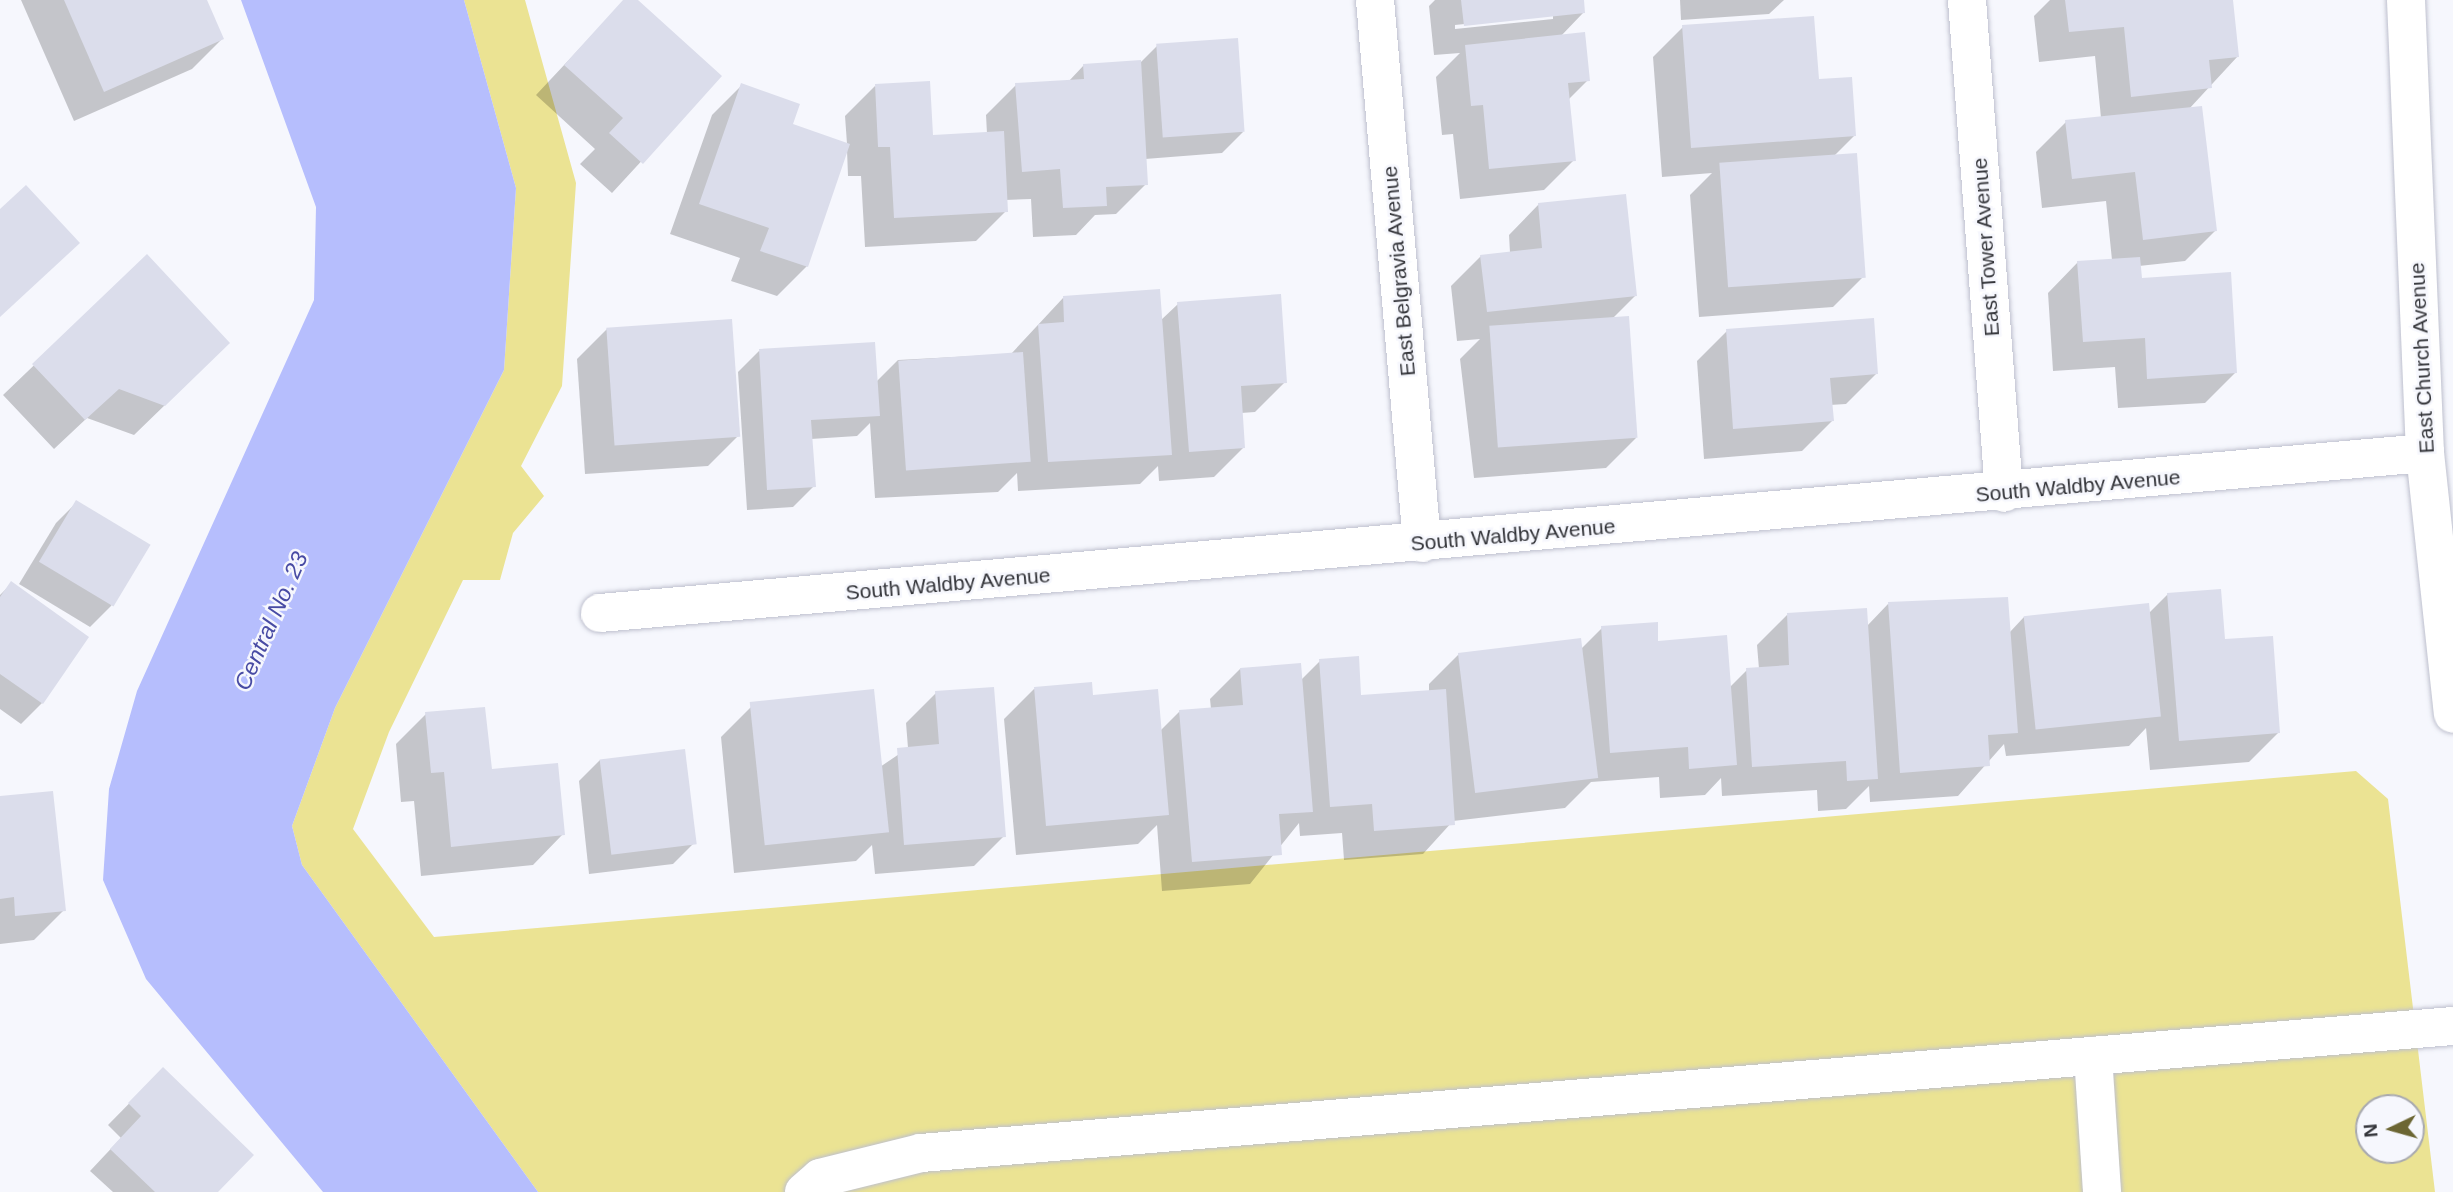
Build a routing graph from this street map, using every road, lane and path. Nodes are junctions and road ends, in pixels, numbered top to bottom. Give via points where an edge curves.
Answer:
1 (1375, 0) edge
2 (1967, 0) edge
3 (2406, 0) edge
4 (2425, 453) junction
5 (2004, 493) junction
6 (1422, 543) junction
7 (600, 614) dead end
8 (2453, 714) edge
9 (2453, 1026) edge
10 (2093, 1056) junction
11 (804, 1192) edge
12 (2102, 1192) edge

1 - 6 street, East Belgravia Avenue
2 - 5 street, East Tower Avenue
3 - 4 street, East Church Avenue
4 - 5 street, South Waldby Avenue
4 - 8 street, East Church Avenue
5 - 6 street, South Waldby Avenue
6 - 7 street, South Waldby Avenue
9 - 10 street
10 - 11 street via 921,1153 820,1178
10 - 12 street

